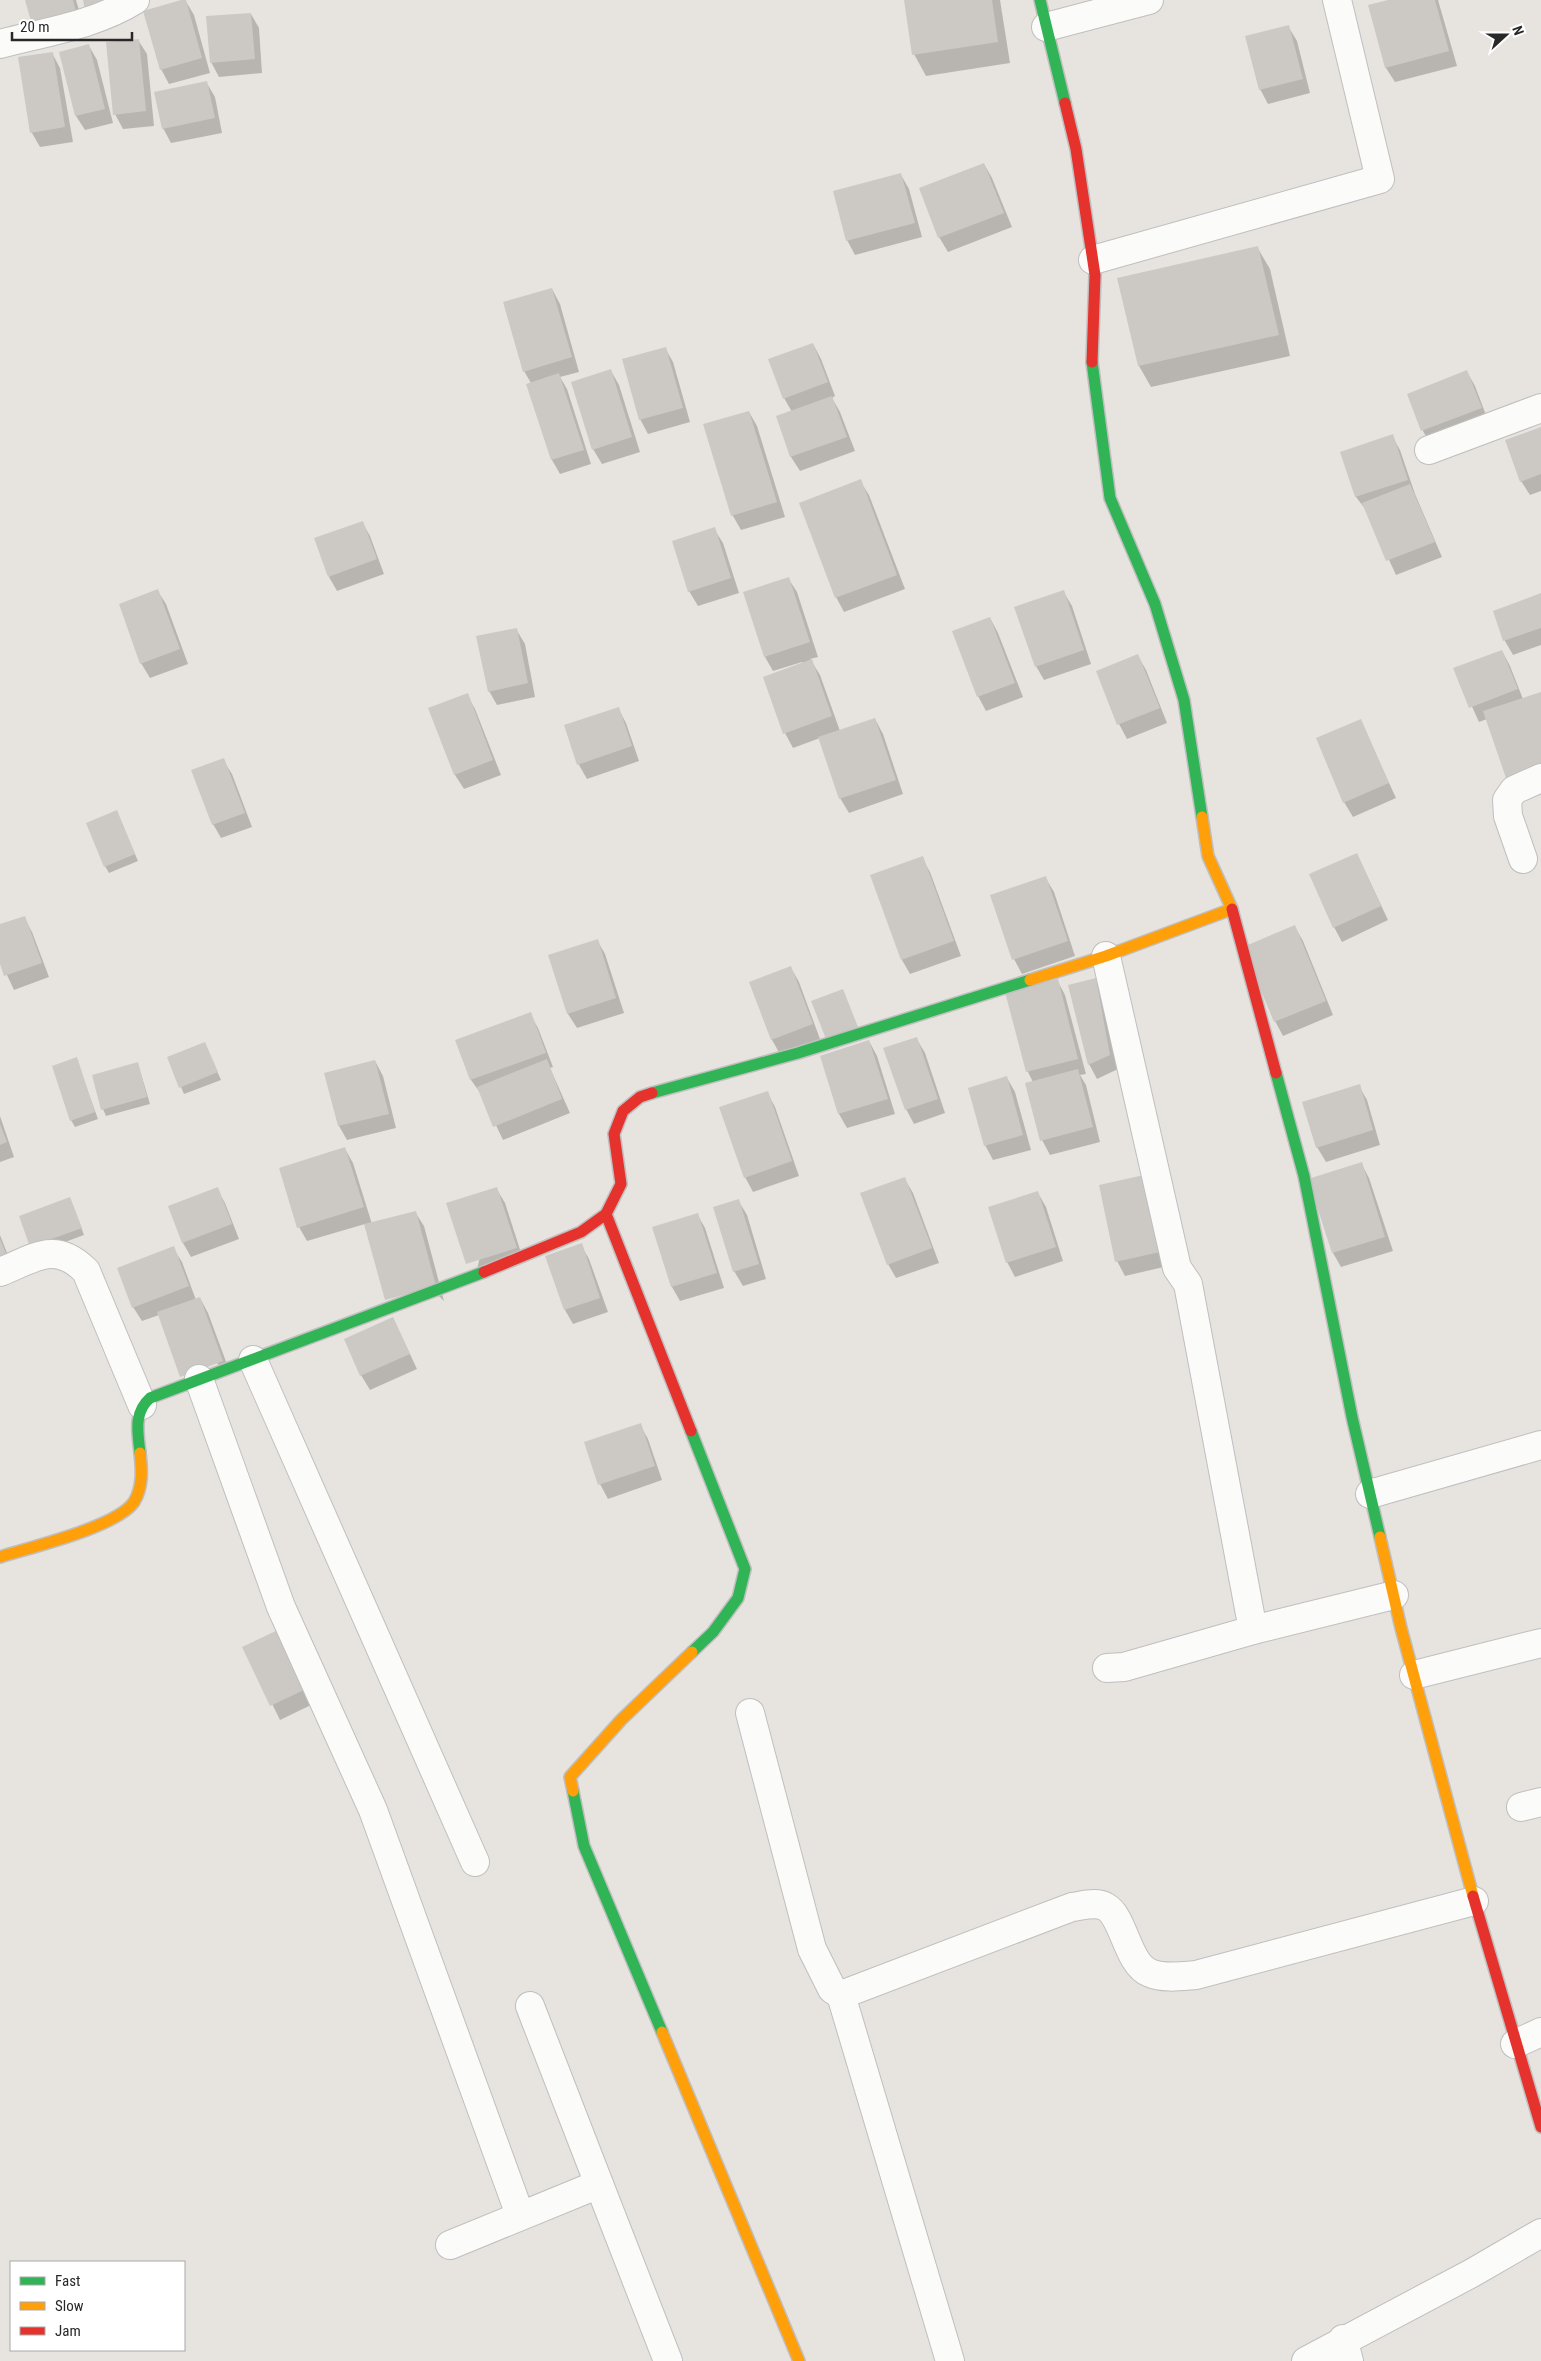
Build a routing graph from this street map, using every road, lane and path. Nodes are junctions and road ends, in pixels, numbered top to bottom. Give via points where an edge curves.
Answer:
1 (135, 0) edge
2 (1040, 0) edge
3 (1149, 0) edge
4 (1336, 0) edge
5 (1046, 27) junction
6 (0, 44) edge
7 (1093, 260) junction
8 (1541, 408) edge
9 (1429, 450) dead end
10 (1541, 778) edge
11 (1523, 859) dead end
12 (1232, 909) junction
13 (1106, 956) junction
14 (606, 1214) junction
15 (0, 1272) edge
16 (253, 1360) junction
17 (199, 1379) junction
18 (142, 1405) junction
19 (1541, 1445) edge
20 (1370, 1494) junction
21 (0, 1558) edge
22 (1394, 1595) junction
23 (1253, 1630) junction
24 (1541, 1643) edge
25 (1107, 1668) dead end
26 (1414, 1675) junction
27 (750, 1713) dead end
28 (475, 1862) dead end
29 (1474, 1901) junction
30 (841, 1994) junction
31 (530, 2006) dead end
32 (1541, 2032) edge
33 (1515, 2044) junction
34 (1541, 2127) edge
35 (599, 2184) junction
36 (520, 2215) junction
37 (1541, 2233) edge
38 (450, 2245) dead end
39 (1346, 2350) edge
40 (668, 2361) edge
41 (799, 2361) edge
42 (950, 2361) edge
43 (1306, 2361) edge

1 - 6 street via 93,20
2 - 5 street
3 - 5 street
4 - 7 street via 1380,179
5 - 7 street via 1076,149
7 - 12 street via 1092,356 1110,498 1155,604 1184,700 1208,856
8 - 9 street
10 - 11 street via 1514,790 1507,800 1508,816
12 - 13 street
12 - 20 street via 1304,1176
13 - 14 street via 798,1053 640,1097 623,1111 614,1134 621,1184
13 - 23 street via 1177,1268 1188,1284
14 - 16 street via 582,1232
14 - 41 street via 745,1568 738,1598 714,1632 621,1720 570,1777 584,1846
15 - 18 street via 43,1255 59,1253 73,1258 86,1271
16 - 17 street
16 - 28 street
17 - 18 street via 150,1398
17 - 36 street via 281,1606 373,1810
18 - 21 street via 138,1416 143,1467 133,1503 113,1518
19 - 20 street
20 - 22 street
22 - 23 street
22 - 26 street
23 - 25 street via 1124,1667
24 - 26 street
26 - 29 street
27 - 30 street via 812,1949 832,1989
29 - 30 street via 1196,1975 1163,1976 1149,1973 1139,1965 1115,1917 1106,1907 1093,1904 1072,1908
29 - 33 street
30 - 42 street
31 - 35 street
32 - 33 street
33 - 34 street
35 - 36 street
35 - 40 street
36 - 38 street
37 - 39 street
39 - 43 street

